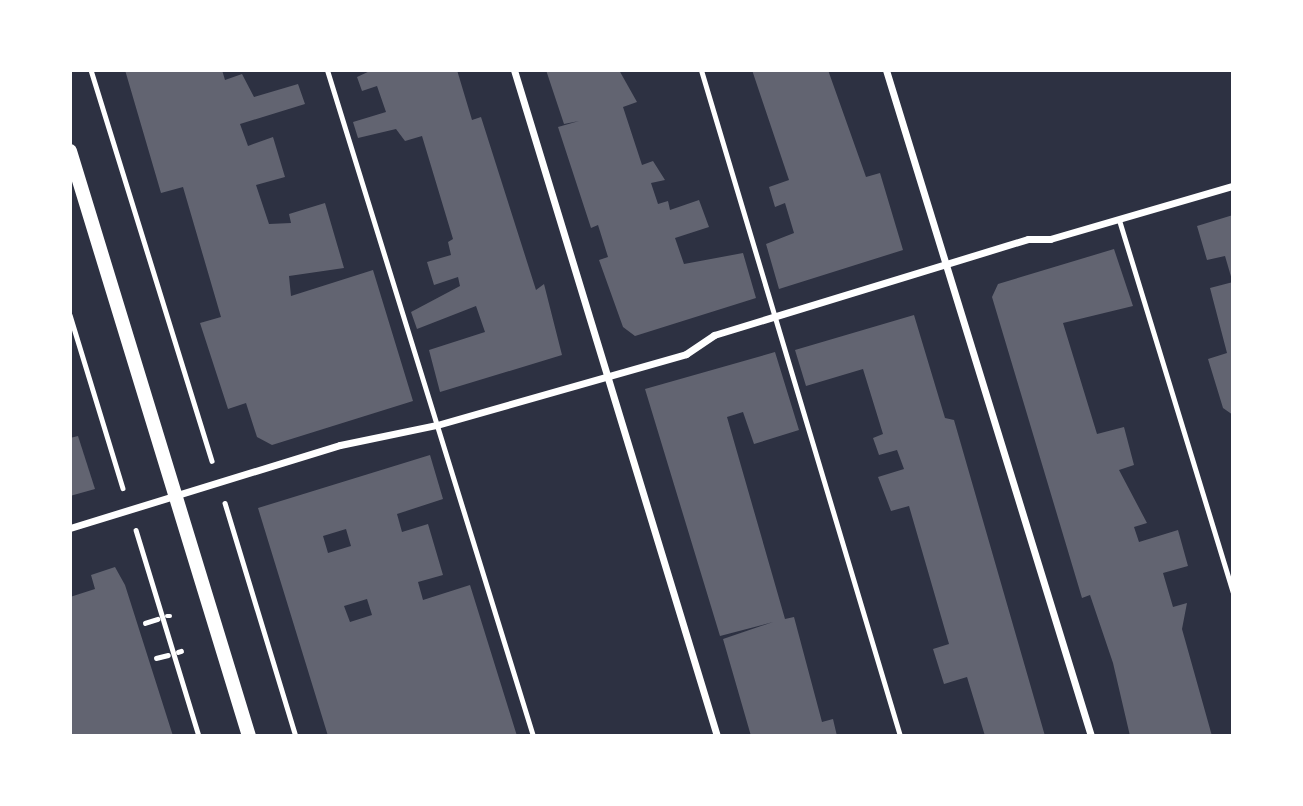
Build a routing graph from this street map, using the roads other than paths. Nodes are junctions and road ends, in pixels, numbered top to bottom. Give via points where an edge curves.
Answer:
1 (327, 70) edge
2 (514, 70) edge
3 (701, 70) edge
4 (886, 70) edge
5 (70, 151) edge
6 (1233, 186) edge
7 (1118, 220) junction
8 (945, 264) junction
9 (775, 316) junction
10 (606, 376) junction
11 (437, 425) junction
12 (176, 497) junction
13 (70, 528) edge
14 (1233, 592) edge
15 (249, 736) edge
16 (533, 736) edge
17 (717, 736) edge
18 (900, 736) edge
19 (1091, 736) edge

1 - 11 lane
2 - 10 street
3 - 9 lane
4 - 8 street
5 - 12 main road
6 - 7 street
7 - 8 street
7 - 14 lane
8 - 9 street
8 - 19 street
9 - 10 street via 714,335 686,355
9 - 18 lane
10 - 11 street
10 - 17 street
11 - 12 street via 340,445
11 - 16 lane
12 - 13 street
12 - 15 main road

